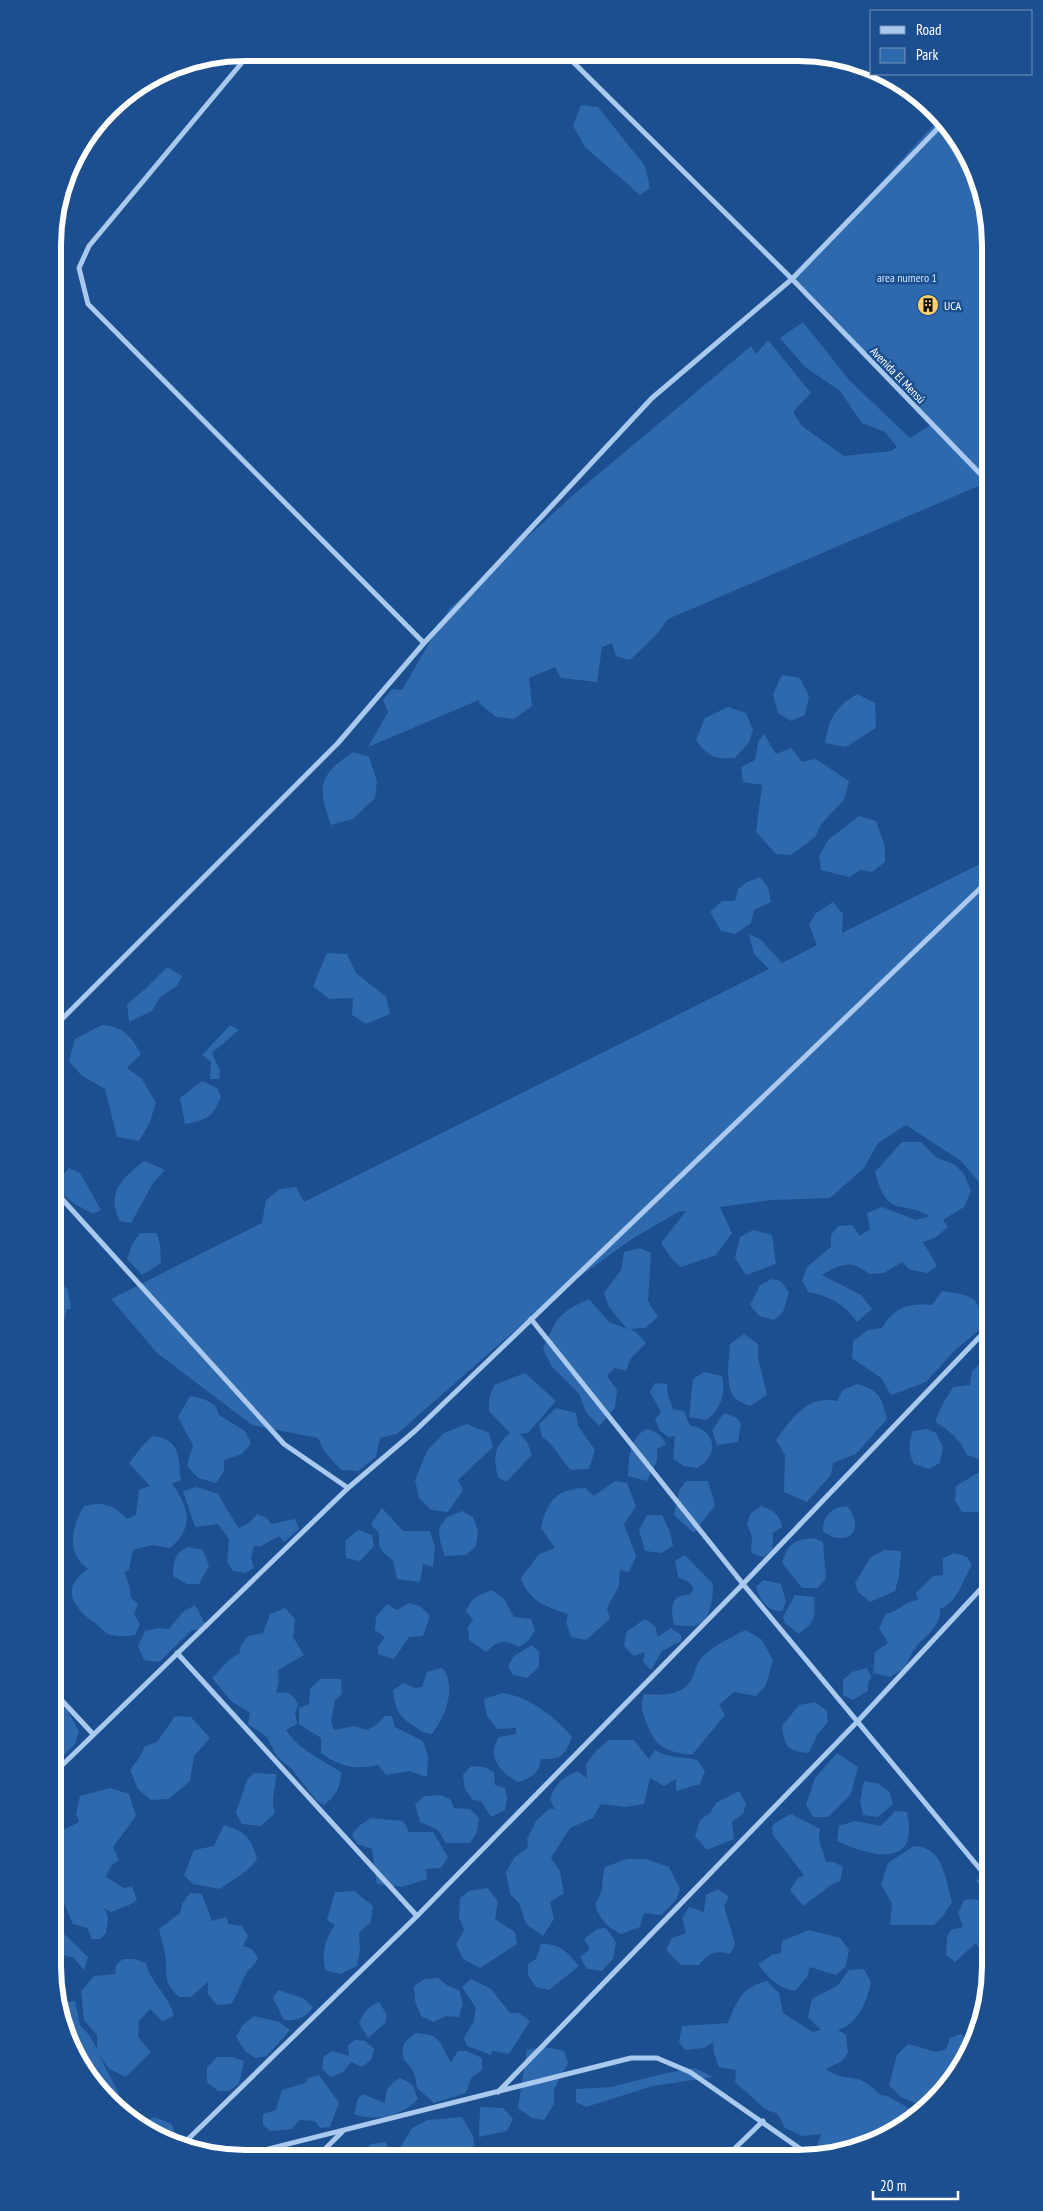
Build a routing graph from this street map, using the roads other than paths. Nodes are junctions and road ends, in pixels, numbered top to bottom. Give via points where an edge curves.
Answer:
1 (242, 61) edge
2 (571, 61) edge
3 (939, 127) edge
4 (792, 279) junction
5 (982, 476) edge
6 (424, 642) junction
7 (982, 887) edge
8 (61, 1020) edge
9 (61, 1198) edge
10 (531, 1319) junction
11 (982, 1334) edge
12 (348, 1488) junction
13 (742, 1584) junction
14 (982, 1588) edge
15 (177, 1654) junction
16 (61, 1700) edge
17 (857, 1722) junction
18 (93, 1734) junction
19 (61, 1765) edge
20 (982, 1871) edge
21 (417, 1916) junction
22 (498, 2092) junction
23 (763, 2121) junction
24 (343, 2130) junction
25 (187, 2140) edge
26 (264, 2150) edge
27 (324, 2150) edge
28 (733, 2150) edge
29 (802, 2150) edge

1 - 6 street via 89,246 79,268 88,304
2 - 4 street, Avenida El Mensú
3 - 4 street
4 - 5 street, Avenida El Mensú
4 - 6 street via 652,398
6 - 8 street via 338,743
7 - 10 street
9 - 12 street via 284,1444
10 - 12 street via 416,1430
10 - 13 street
11 - 13 street
12 - 15 street
13 - 17 street
13 - 21 street
14 - 17 street
15 - 18 street
15 - 21 street
16 - 18 street
17 - 20 street
17 - 22 street
18 - 19 street
21 - 25 street
22 - 23 street via 631,2058 657,2058 690,2072
22 - 24 street
23 - 28 street
23 - 29 street
24 - 26 street
24 - 27 street

